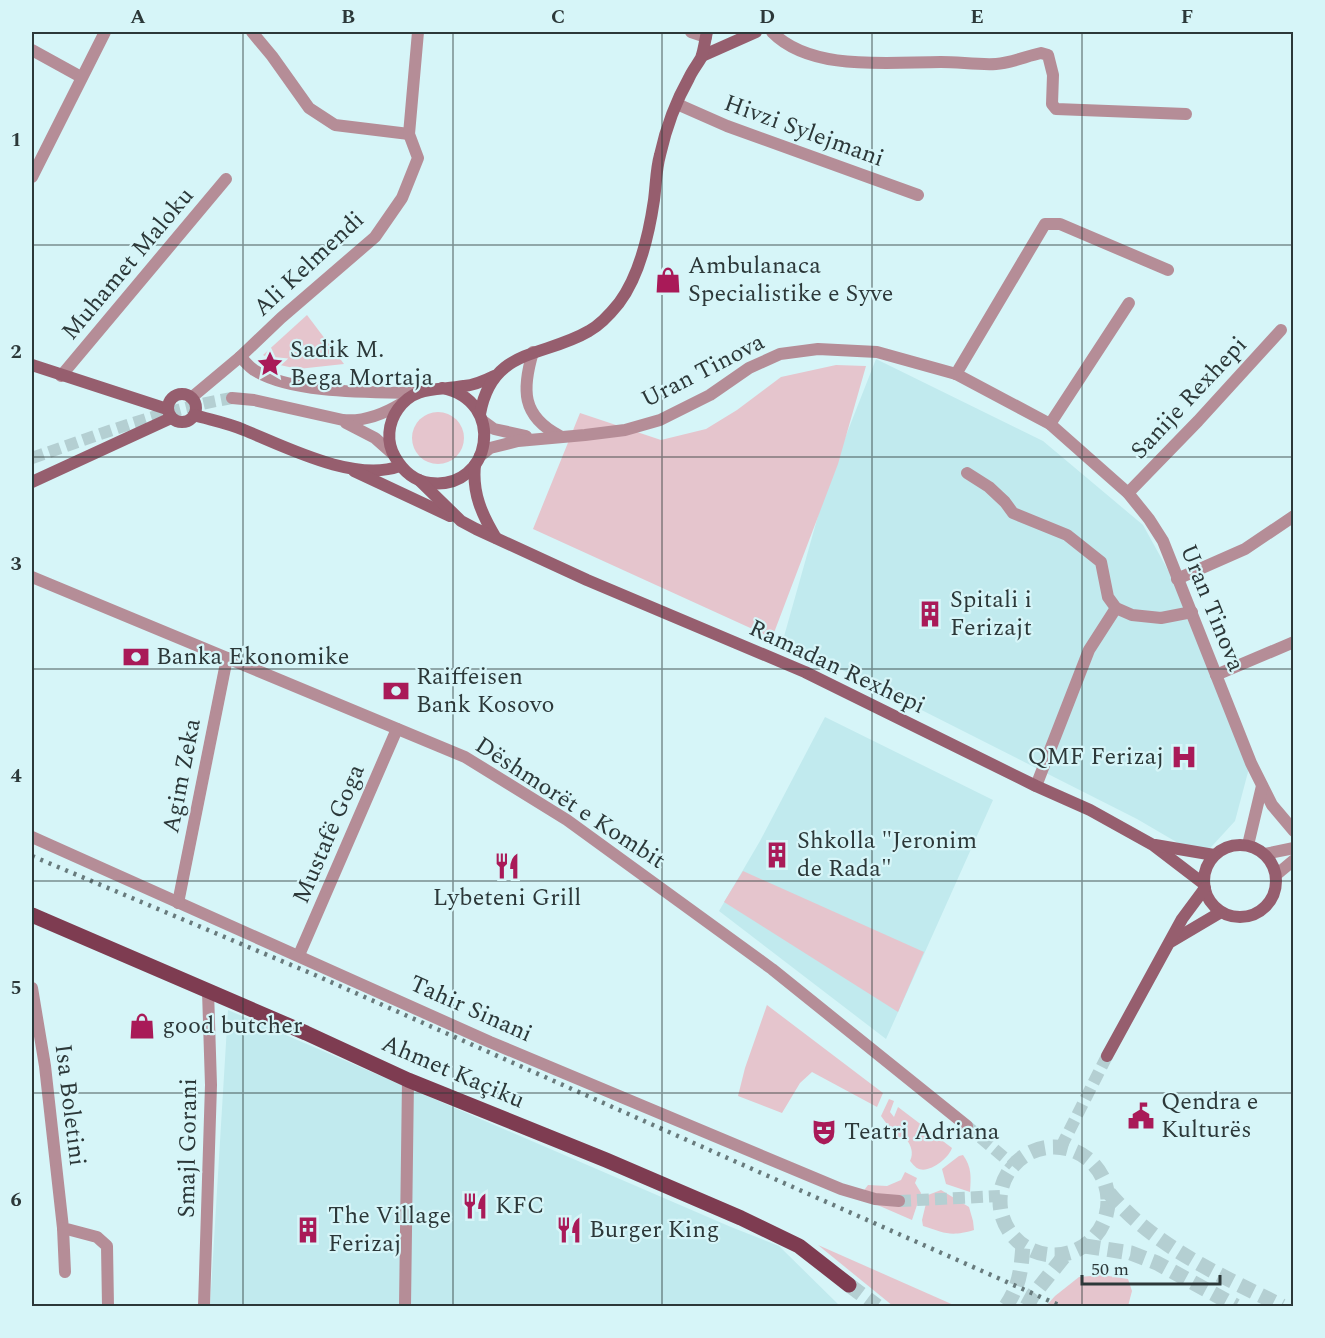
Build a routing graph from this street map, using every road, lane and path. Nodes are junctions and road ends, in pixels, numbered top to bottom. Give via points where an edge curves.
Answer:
1 (105, 32) edge
2 (252, 32) edge
3 (418, 32) edge
4 (691, 32) edge
5 (756, 32) edge
6 (772, 32) edge
7 (706, 34) edge
8 (32, 51) edge
9 (702, 56) junction
10 (81, 77) junction
11 (676, 104) junction
12 (1186, 114) dead end
13 (409, 134) junction
14 (32, 177) edge
15 (226, 179) dead end
16 (918, 195) dead end
17 (1168, 270) dead end
18 (1129, 303) dead end
19 (1281, 330) dead end
20 (533, 352) junction
21 (240, 357) junction
22 (32, 365) edge
23 (957, 374) junction
24 (62, 376) junction
25 (495, 376) junction
26 (442, 388) junction
27 (417, 393) junction
28 (191, 398) junction
29 (232, 398) tunnel mouth
30 (402, 403) junction
31 (169, 413) junction
32 (194, 415) junction
33 (481, 417) junction
34 (343, 420) junction
35 (1050, 424) junction
36 (561, 436) junction
37 (539, 438) junction
38 (393, 454) junction
39 (478, 460) junction
40 (400, 466) junction
41 (345, 467) junction
42 (967, 473) dead end
43 (418, 480) junction
44 (32, 482) edge
45 (1128, 494) junction
46 (1293, 516) edge
47 (460, 521) junction
48 (497, 540) junction
49 (32, 577) edge
50 (1177, 579) junction
51 (1116, 608) junction
52 (1192, 612) junction
53 (1293, 642) edge
54 (227, 658) junction
55 (1216, 675) junction
56 (397, 729) junction
57 (1036, 786) junction
58 (1262, 786) junction
59 (1293, 831) edge
60 (32, 837) edge
61 (1153, 845) junction
62 (1248, 845) junction
63 (1293, 848) edge
64 (1265, 854) junction
65 (1214, 855) junction
66 (1293, 860) edge
67 (1276, 875) junction
68 (1204, 886) junction
69 (178, 903) junction
70 (1221, 912) junction
71 (32, 915) edge
72 (1172, 941) junction
73 (299, 955) junction
74 (32, 988) edge
75 (208, 991) junction
76 (1107, 1056) tunnel mouth
77 (408, 1080) junction
78 (966, 1126) tunnel mouth
79 (899, 1201) tunnel mouth
80 (63, 1228) junction
81 (65, 1272) dead end
82 (849, 1284) tunnel mouth
83 (108, 1306) edge
84 (204, 1306) edge
85 (405, 1306) edge

1 - 10 street
2 - 13 street via 309,108 335,125
3 - 13 street, Ali Kelmendi
4 - 7 street
5 - 9 street
6 - 12 street via 799,51 873,64 998,64 1041,53 1048,55 1051,63 1052,104 1056,109
7 - 9 street
8 - 10 street
9 - 11 street
10 - 14 street
11 - 16 street, Hivzi Sylejmani
11 - 20 street via 659,155 653,203 632,281 619,302 590,331
13 - 21 street, Ali Kelmendi via 418,158 402,198 375,237
15 - 24 street, Muhamet Maloku
17 - 23 street via 1060,224 1045,224
18 - 35 street
19 - 45 street, Sanije Rexhepi
20 - 25 street
20 - 36 street via 526,375 528,402 541,423
21 - 27 street via 254,370 295,384
21 - 28 street, Ali Kelmendi
22 - 24 street
23 - 35 street, Uran Tinova
23 - 36 street, Uran Tinova via 877,352 818,349 780,354 660,420 625,430
24 - 31 street
25 - 26 street via 464,387
25 - 33 street via 486,391
26 - 27 street
26 - 33 street via 464,396
27 - 30 street
28 - 31 street via 183,394 174,397 168,404
28 - 32 street via 196,406
29 - 34 street
30 - 34 street via 374,417 356,422
30 - 38 street via 390,427
31 - 32 street via 179,422
31 - 44 street
32 - 41 street
33 - 37 street via 494,429
33 - 39 street via 485,432
34 - 38 street via 375,438
35 - 45 street, Uran Tinova
36 - 37 street, Uran Tinova
37 - 39 street via 490,448
38 - 40 street
39 - 43 street via 468,472 449,482
39 - 48 street via 475,492
40 - 41 street via 376,470
40 - 43 street
41 - 47 street
42 - 51 street via 989,487 1013,513 1067,534 1101,562 1108,597
43 - 47 street, Ramadan Rexhepi
45 - 50 street, Uran Tinova via 1164,541
46 - 50 street via 1245,549
47 - 48 street, Ramadan Rexhepi
48 - 57 street, Ramadan Rexhepi via 805,672
49 - 54 street, Dëshmorët e Kombit
50 - 52 street, Uran Tinova
51 - 52 street via 1132,615 1161,618
51 - 57 street via 1089,650
52 - 55 street, Uran Tinova
53 - 55 street
54 - 56 street, Dëshmorët e Kombit
54 - 69 street, Agim Zeka
55 - 58 street, Uran Tinova
56 - 73 street, Mustafë Goga
56 - 78 street, Dëshmorët e Kombit via 465,757 567,820 772,969
57 - 61 street, Ramadan Rexhepi
58 - 59 street, Uran Tinova
58 - 62 street
60 - 69 street, Tahir Sinani
61 - 65 street, Ramadan Rexhepi
61 - 68 street, Ramadan Rexhepi
62 - 64 street
62 - 65 street via 1227,847
63 - 64 street
64 - 67 street
65 - 68 street via 1206,868
66 - 67 street
67 - 70 street via 1272,899 1260,911 1237,917
68 - 70 street, Ramadan Rexhepi via 1210,902
68 - 72 street
69 - 73 street, Tahir Sinani
70 - 72 street
71 - 75 main road, Ahmet Kaçiku
72 - 76 street
73 - 79 street, Tahir Sinani via 490,1042 841,1190
74 - 80 street, Isa Boletini
75 - 77 main road, Ahmet Kaçiku
75 - 84 street, Smajl Gorani via 211,1085
77 - 82 main road, Ahmet Kaçiku via 741,1218 800,1246
77 - 85 street
80 - 81 street, Isa Boletini
80 - 83 street via 97,1237 107,1246

